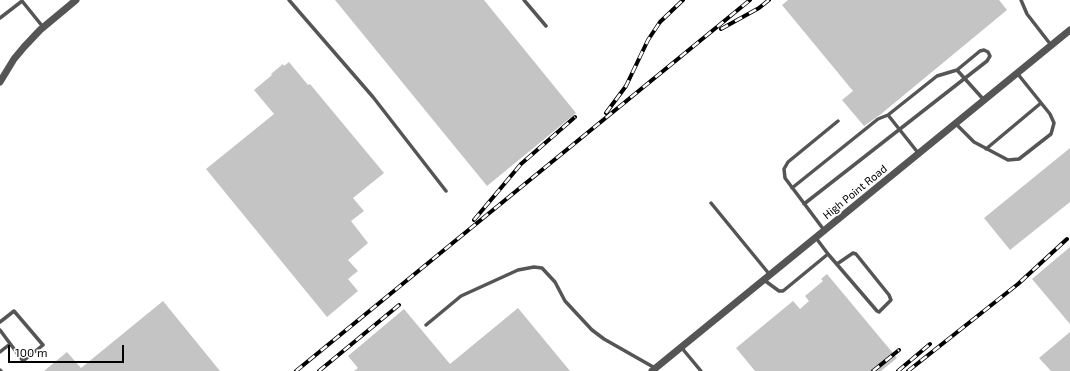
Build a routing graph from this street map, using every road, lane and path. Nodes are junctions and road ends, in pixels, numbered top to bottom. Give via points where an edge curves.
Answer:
1 (22, 0) edge
2 (76, 0) edge
3 (289, 0) edge
4 (524, 0) edge
5 (1022, 0) edge
6 (0, 18) edge
7 (546, 26) dead end
8 (44, 27) junction
9 (1070, 30) edge
10 (1051, 45) junction
11 (957, 70) junction
12 (1017, 73) junction
13 (964, 78) junction
14 (0, 82) edge
15 (984, 101) junction
16 (1042, 103) junction
17 (888, 115) junction
18 (838, 121) dead end
19 (956, 124) junction
20 (899, 129) junction
21 (986, 148) junction
22 (919, 154) junction
23 (792, 188) junction
24 (446, 190) dead end
25 (711, 203) dead end
26 (804, 204) junction
27 (824, 231) junction
28 (816, 238) junction
29 (828, 254) junction
30 (837, 264) junction
31 (770, 275) junction
32 (764, 280) junction
33 (0, 322) edge
34 (426, 325) dead end
35 (0, 330) edge
36 (10, 344) junction
37 (681, 347) junction
38 (0, 352) edge
39 (654, 370) edge
40 (701, 371) edge

1 - 6 lane
1 - 8 lane
2 - 8 street
3 - 24 lane via 353,72
4 - 7 lane
5 - 10 lane via 1027,14
8 - 14 street via 14,59
9 - 10 street, High Point Road
10 - 12 street, High Point Road
11 - 13 lane
11 - 13 lane via 980,51 988,52 990,56 987,61
11 - 17 lane via 937,76
12 - 15 street, High Point Road
12 - 16 lane
13 - 15 lane
13 - 20 lane
15 - 19 street, High Point Road
16 - 21 lane
16 - 21 lane via 1054,123 1051,134 1019,159 1008,160
17 - 20 lane
17 - 23 lane via 878,119
18 - 23 lane via 788,162 784,169 785,178
19 - 21 lane via 974,142
19 - 22 street, High Point Road
20 - 22 lane
20 - 26 lane
22 - 27 street, High Point Road
23 - 26 lane
25 - 31 lane
26 - 27 lane
27 - 28 street, High Point Road
28 - 29 lane
28 - 31 street, High Point Road
29 - 30 lane
29 - 32 lane via 783,291 779,291
30 - 30 lane via 877,311 880,312 891,300 856,254 853,253
31 - 32 street, High Point Road
32 - 37 street, High Point Road
33 - 36 lane via 14,311 43,345 24,361
34 - 39 lane via 466,293 518,270 542,268 555,282 565,300 592,330
35 - 36 lane
36 - 38 lane
37 - 39 street, High Point Road
37 - 40 lane

